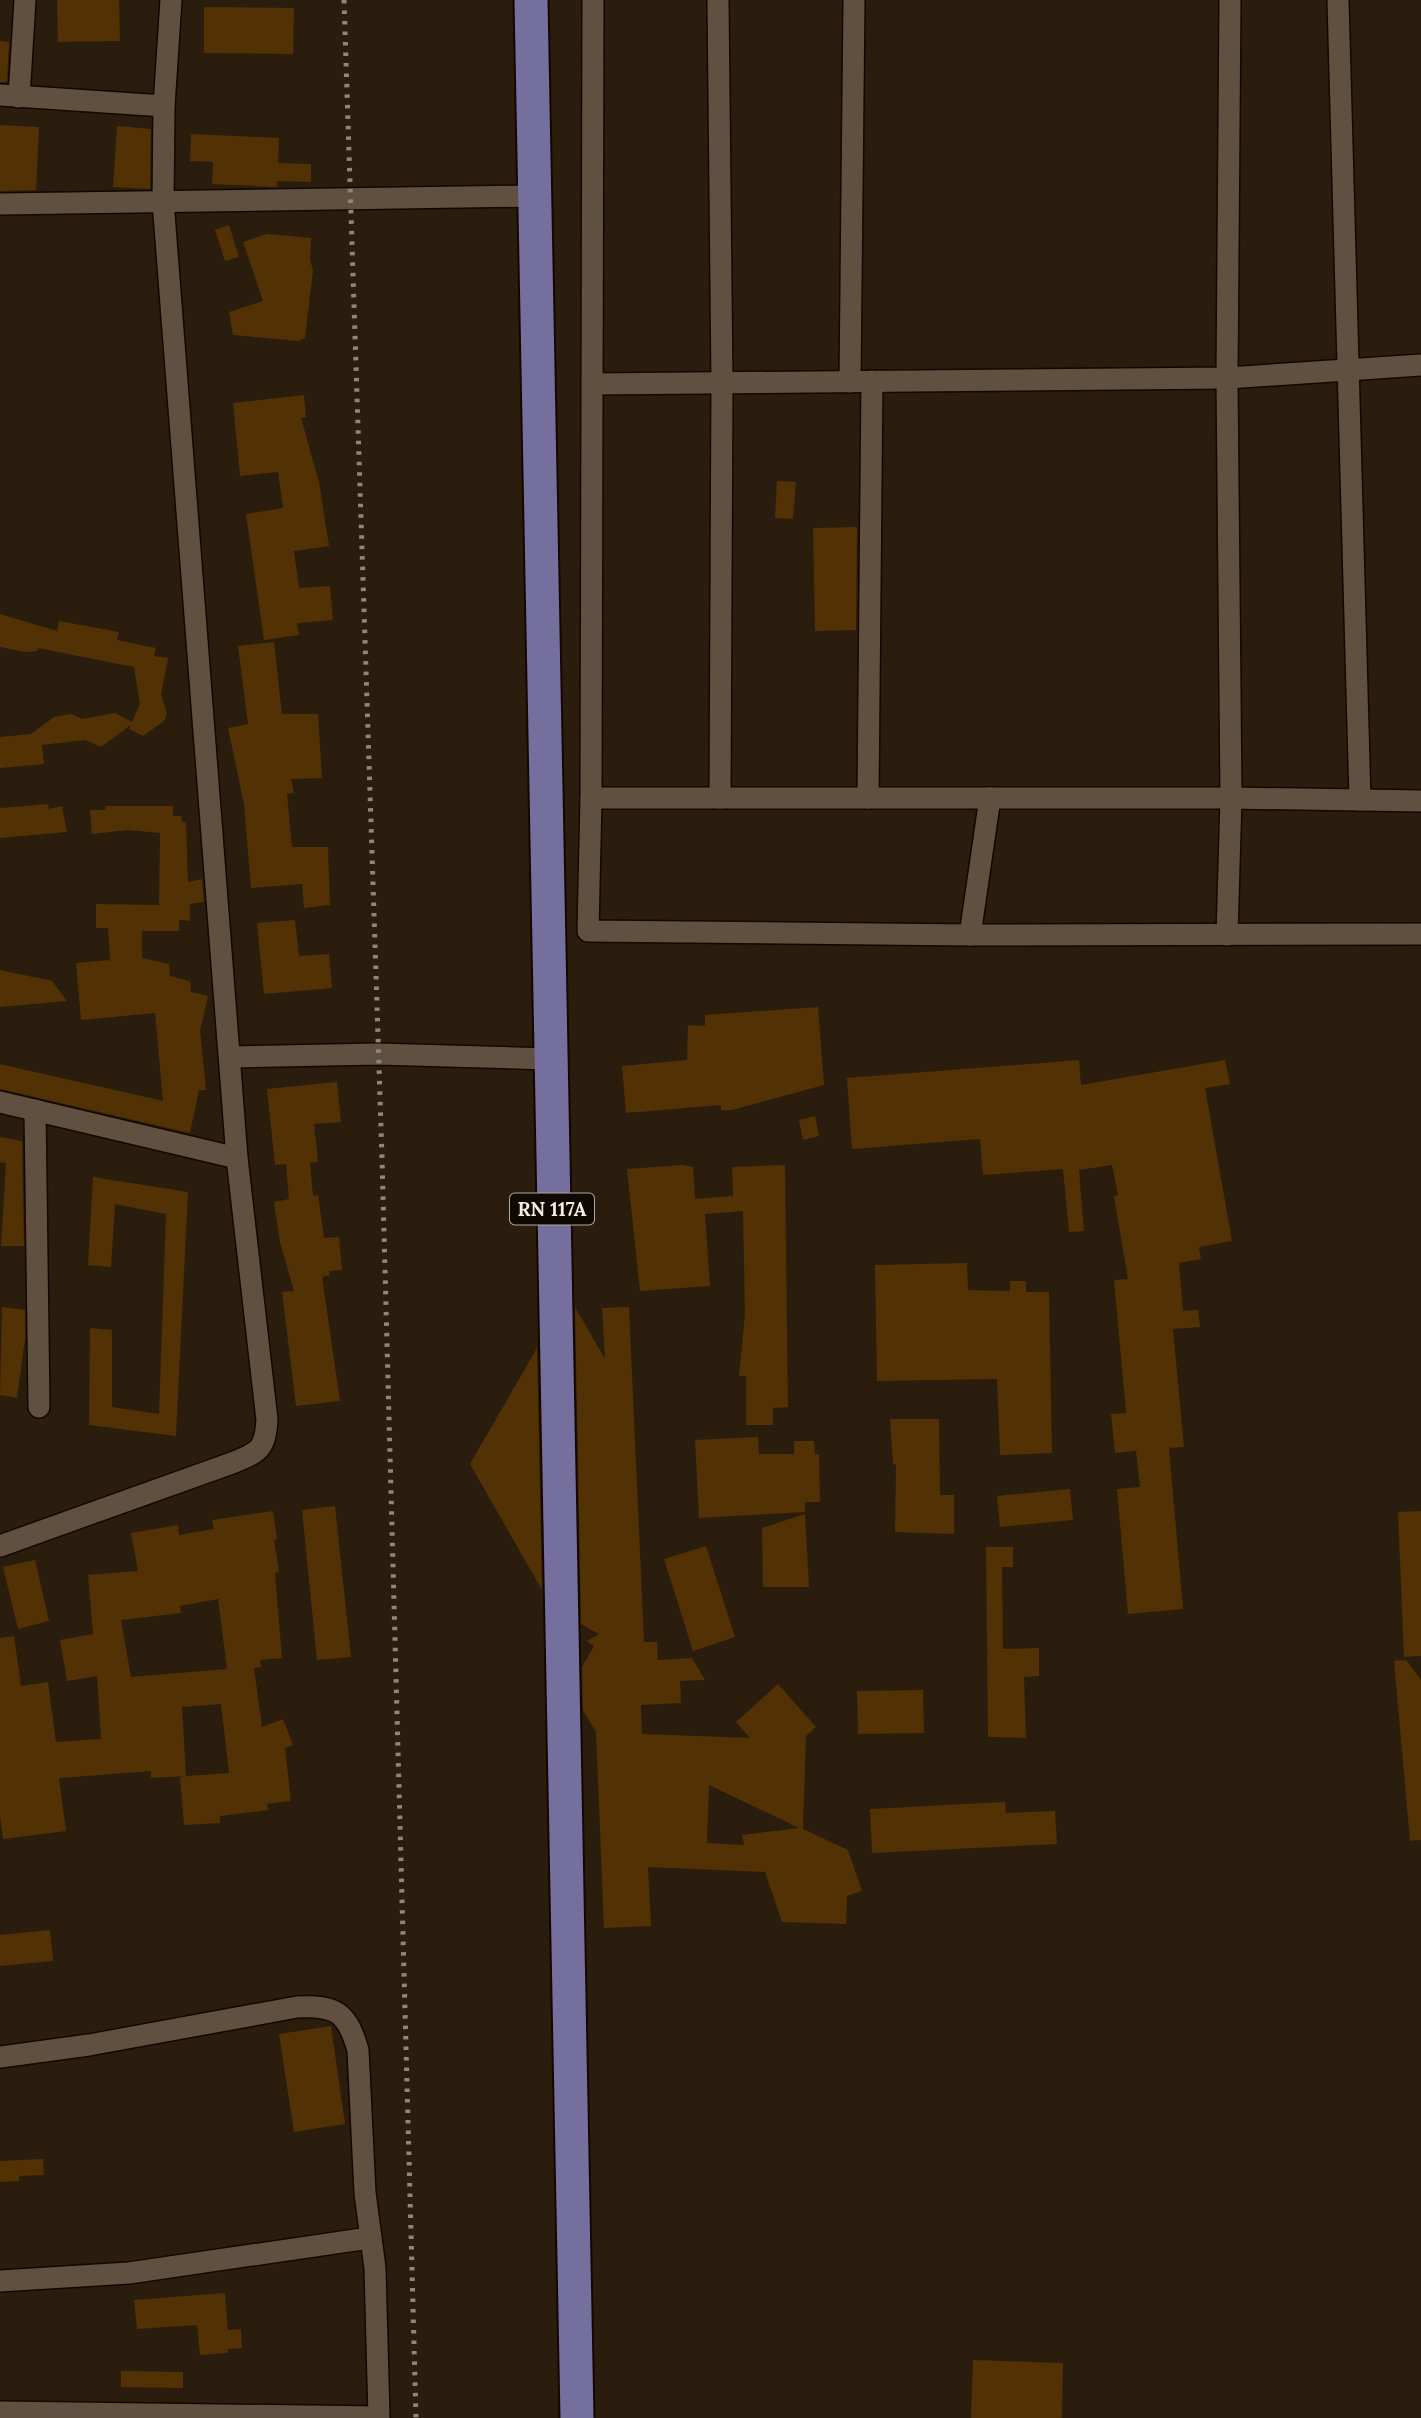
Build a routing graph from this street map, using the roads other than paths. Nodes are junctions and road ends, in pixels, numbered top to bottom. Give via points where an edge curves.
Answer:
1 (25, 0) edge
2 (171, 0) edge
3 (531, 0) edge
4 (593, 0) edge
5 (718, 0) edge
6 (853, 0) edge
7 (1230, 0) edge
8 (1338, 0) edge
9 (9, 96) edge
10 (164, 106) junction
11 (534, 196) junction
12 (163, 201) junction
13 (0, 204) edge
14 (1421, 365) edge
15 (1350, 370) junction
16 (1227, 378) junction
17 (872, 381) junction
18 (850, 382) junction
19 (722, 383) junction
20 (592, 384) junction
21 (592, 798) junction
22 (720, 798) junction
23 (869, 798) junction
24 (990, 798) junction
25 (1231, 798) junction
26 (1360, 800) junction
27 (1421, 801) edge
28 (587, 931) junction
29 (547, 932) junction
30 (1421, 934) edge
31 (970, 935) junction
32 (1227, 935) junction
33 (230, 1057) junction
34 (549, 1059) junction
35 (0, 1102) edge
36 (35, 1110) junction
37 (237, 1158) junction
38 (38, 1407) dead end
39 (0, 1546) edge
40 (0, 2057) edge
41 (369, 2238) junction
42 (0, 2281) edge
43 (0, 2413) edge
44 (379, 2417) edge
45 (577, 2418) edge

1 - 9 street
2 - 10 street
3 - 11 main road, RN 117A
4 - 20 street
5 - 19 street
6 - 18 street
7 - 16 street
8 - 15 street
9 - 10 street
10 - 12 street
11 - 12 street
11 - 29 main road, RN 117A
12 - 13 street
12 - 33 street
14 - 15 street
15 - 16 street
15 - 26 street
16 - 17 street
16 - 25 street
17 - 18 street
17 - 23 street
18 - 19 street
19 - 20 street
19 - 22 street
20 - 21 street
21 - 22 street
21 - 28 street
22 - 23 street
23 - 24 street
24 - 25 street
24 - 31 street
25 - 26 street
25 - 32 street
26 - 27 street
28 - 29 street
28 - 31 street
29 - 34 main road, RN 117A
30 - 32 street
31 - 32 street
33 - 34 street via 378,1054
33 - 37 street
34 - 45 main road, RN 117A
35 - 36 street
36 - 37 street
36 - 38 street
37 - 39 street via 267,1420 265,1440 257,1452 232,1463
40 - 41 street via 297,2007 324,2006 337,2011 358,2050
41 - 42 street via 129,2273
41 - 44 street via 375,2267
43 - 44 street

